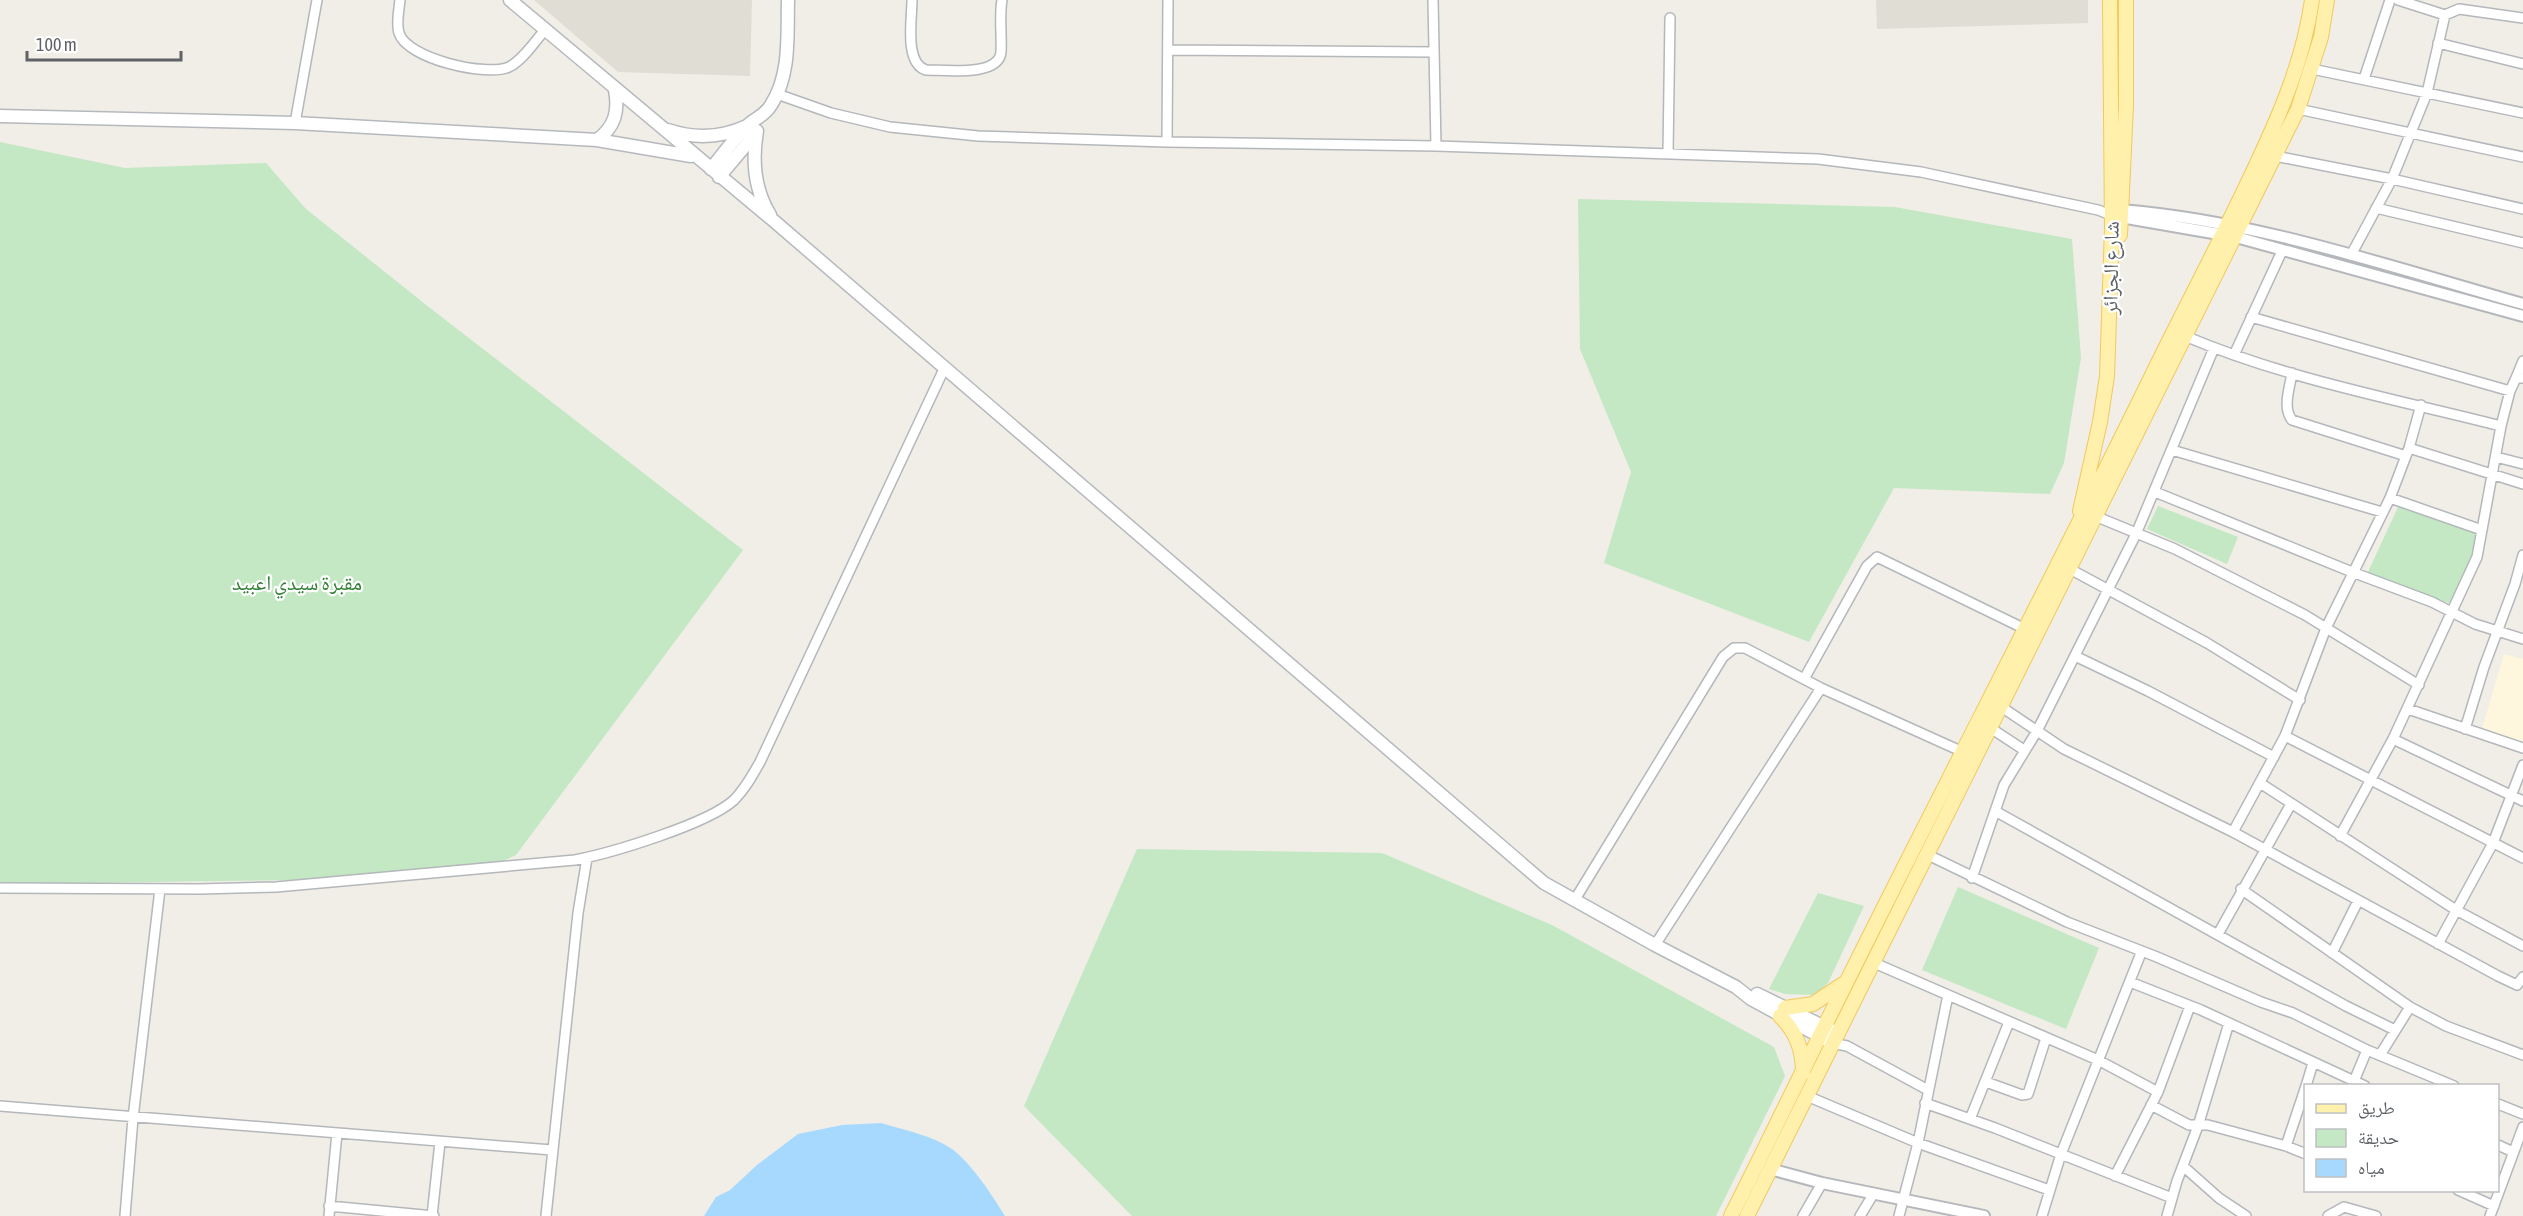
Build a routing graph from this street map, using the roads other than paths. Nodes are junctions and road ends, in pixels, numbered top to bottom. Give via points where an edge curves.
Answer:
1 (317, 0) edge
2 (400, 0) edge
3 (510, 0) edge
4 (788, 0) edge
5 (912, 0) edge
6 (1002, 0) edge
7 (1168, 0) edge
8 (1433, 0) edge
9 (2110, 0) edge
10 (2126, 0) edge
11 (2312, 0) edge
12 (2327, 0) edge
13 (2390, 0) edge
14 (2398, 0) edge
15 (2445, 15) junction
16 (1670, 18) dead end
17 (2523, 18) edge
18 (544, 30) junction
19 (2438, 44) junction
20 (1168, 50) junction
21 (1434, 52) junction
22 (2523, 64) edge
23 (2312, 69) junction
24 (2364, 79) junction
25 (615, 90) junction
26 (2427, 93) junction
27 (777, 94) junction
28 (2298, 109) junction
29 (2523, 113) edge
30 (0, 116) edge
31 (295, 123) junction
32 (657, 125) junction
33 (752, 128) junction
34 (2411, 134) junction
35 (597, 140) junction
36 (1167, 142) junction
37 (1436, 146) junction
38 (1668, 153) junction
39 (695, 156) junction
40 (2275, 156) junction
41 (2523, 157) edge
42 (715, 173) junction
43 (2392, 179) junction
44 (2376, 208) junction
45 (2523, 209) edge
46 (2113, 212) junction
47 (774, 221) junction
48 (2232, 231) junction
49 (2523, 243) edge
50 (2282, 250) junction
51 (2351, 255) junction
52 (2523, 304) edge
53 (2523, 316) edge
54 (2251, 317) junction
55 (2185, 336) junction
56 (2214, 348) junction
57 (2234, 355) junction
58 (2523, 361) edge
59 (944, 369) junction
60 (2292, 373) junction
61 (2520, 378) edge
62 (2510, 391) junction
63 (2421, 405) junction
64 (2501, 426) junction
65 (2172, 450) junction
66 (2407, 452) junction
67 (2496, 457) junction
68 (2523, 464) edge
69 (2492, 475) junction
70 (2523, 484) edge
71 (2155, 492) junction
72 (2095, 494) junction
73 (2390, 498) junction
74 (2382, 512) junction
75 (2086, 525) junction
76 (2482, 530) junction
77 (2136, 534) junction
78 (2523, 555) edge
79 (2068, 568) junction
80 (2352, 572) junction
81 (2108, 590) junction
82 (2452, 612) junction
83 (2326, 628) junction
84 (2025, 629) junction
85 (2498, 632) junction
86 (2523, 639) edge
87 (2075, 656) junction
88 (1804, 679) junction
89 (2419, 685) junction
90 (1821, 688) junction
91 (2300, 700) junction
92 (2000, 706) junction
93 (2408, 709) junction
94 (1989, 727) junction
95 (2464, 729) junction
96 (2037, 731) junction
97 (2285, 736) junction
98 (2393, 740) junction
99 (2523, 748) edge
100 (2024, 750) junction
101 (1963, 752) junction
102 (2274, 757) junction
103 (2523, 765) edge
104 (2370, 781) junction
105 (2260, 783) junction
106 (2511, 795) junction
107 (2523, 801) edge
108 (2291, 804) junction
109 (1995, 811) junction
110 (2233, 832) junction
111 (2340, 836) junction
112 (2493, 843) junction
113 (2265, 849) junction
114 (1926, 854) junction
115 (587, 858) junction
116 (2523, 858) edge
117 (1972, 878) junction
118 (0, 888) edge
119 (160, 889) junction
120 (2241, 889) junction
121 (1574, 901) junction
122 (2358, 901) junction
123 (2456, 910) junction
124 (2218, 934) junction
125 (2438, 944) junction
126 (1654, 945) junction
127 (2523, 946) edge
128 (2141, 952) junction
129 (2332, 953) junction
130 (1872, 962) junction
131 (2523, 977) edge
132 (1847, 980) junction
133 (2130, 981) junction
134 (1948, 995) junction
135 (2190, 1006) junction
136 (2410, 1007) junction
137 (1783, 1012) junction
138 (2009, 1022) junction
139 (2229, 1023) junction
140 (2395, 1030) junction
141 (1829, 1035) junction
142 (2046, 1038) junction
143 (2367, 1050) junction
144 (2380, 1055) junction
145 (2523, 1055) edge
146 (2098, 1060) junction
147 (2313, 1063) junction
148 (1803, 1074) junction
149 (1986, 1082) junction
150 (2352, 1083) edge
151 (2307, 1084) edge
152 (2449, 1084) edge
153 (1928, 1090) junction
154 (2158, 1092) junction
155 (2304, 1092) edge
156 (1807, 1096) junction
157 (1925, 1103) junction
158 (2499, 1104) edge
159 (2151, 1105) junction
160 (0, 1106) edge
161 (2523, 1114) edge
162 (133, 1118) junction
163 (1970, 1119) junction
164 (2198, 1126) junction
165 (2523, 1127) edge
166 (337, 1133) junction
167 (2521, 1138) edge
168 (440, 1142) junction
169 (1918, 1143) junction
170 (2499, 1145) edge
171 (2286, 1146) junction
172 (552, 1150) junction
173 (2513, 1152) junction
174 (2304, 1153) edge
175 (2061, 1154) junction
176 (2182, 1166) junction
177 (1770, 1169) junction
178 (2115, 1176) junction
179 (1822, 1183) junction
180 (2049, 1190) junction
181 (2499, 1190) edge
182 (2460, 1192) edge
183 (2498, 1192) edge
184 (1874, 1193) junction
185 (2172, 1198) junction
186 (1903, 1199) junction
187 (2493, 1206) junction
188 (329, 1211) edge
189 (1942, 1212) edge
190 (125, 1216) edge
191 (432, 1216) edge
192 (546, 1216) edge
193 (1731, 1216) edge
194 (1747, 1216) edge
195 (1803, 1216) edge
196 (1860, 1216) edge
197 (1899, 1216) edge
198 (1980, 1216) edge
199 (2042, 1216) edge
200 (2167, 1216) edge
201 (2246, 1216) edge
202 (2328, 1216) edge
203 (2376, 1216) edge
204 (2490, 1216) edge

1 - 31 street
2 - 18 street via 398,28 404,40 427,55 462,66 508,67
3 - 18 main road
4 - 27 main road via 787,55
5 - 6 street via 912,55 918,66 926,70 984,69 995,64 1001,54
7 - 20 street
8 - 21 street
9 - 46 main road, شارع الجزائر
10 - 46 main road, شارع الجزائر via 2126,105
11 - 48 main road via 2289,92
12 - 23 main road
13 - 24 street
14 - 15 street
15 - 17 street via 2459,9
15 - 19 street
16 - 38 street
18 - 25 main road
19 - 22 street
19 - 26 street
20 - 21 street
20 - 36 street
21 - 37 street
23 - 24 street
23 - 28 main road
24 - 26 street
25 - 32 main road
25 - 35 main road via 615,119
26 - 29 street
26 - 34 street
27 - 33 main road
27 - 36 street via 831,113 909,130
28 - 34 street
28 - 40 main road
30 - 31 main road
31 - 35 main road
32 - 33 main road via 679,134 702,136
32 - 39 main road
33 - 42 main road
33 - 47 main road via 756,178
34 - 41 street
34 - 43 street
35 - 39 main road
36 - 37 street
37 - 38 street
38 - 46 street via 1869,164
39 - 42 main road
40 - 43 street
40 - 48 main road
42 - 47 main road
43 - 44 street
43 - 45 street
44 - 49 street
44 - 51 street
46 - 48 street
46 - 72 main road, شارع الجزائر via 2113,384
46 - 75 main road, شارع الجزائر via 2107,376
47 - 59 main road
48 - 50 street
48 - 51 street
48 - 55 main road
48 - 72 main road via 2158,362
50 - 53 street
50 - 54 street
51 - 52 street
54 - 57 street
54 - 62 street
55 - 56 street
55 - 75 main road
56 - 57 street
56 - 65 street
57 - 60 street
58 - 61 street
59 - 115 street via 760,762 742,792 706,818
59 - 121 main road via 1525,867
60 - 63 street
60 - 66 street via 2287,413 2292,420
61 - 62 street
62 - 64 street
63 - 64 street
63 - 66 street
64 - 67 street
65 - 71 street
65 - 74 street
66 - 69 street
66 - 73 street
67 - 68 street
67 - 69 street
69 - 70 street
69 - 76 street
71 - 77 street
71 - 80 street
72 - 75 main road
73 - 74 street
73 - 76 street
74 - 80 street
75 - 77 street
75 - 79 main road
75 - 84 main road
76 - 82 street via 2477,557
77 - 81 street
77 - 83 street via 2175,549
78 - 85 street
79 - 81 street
79 - 92 main road
80 - 82 street
80 - 83 street
81 - 87 street
81 - 91 street via 2207,643
82 - 85 street
82 - 89 street
83 - 89 street
83 - 91 street
84 - 88 street via 1877,557 1863,572
84 - 101 main road
85 - 86 street
85 - 95 street
87 - 96 street
87 - 102 street
88 - 90 street
88 - 121 street via 1745,648 1730,651
89 - 93 street
90 - 101 street
90 - 126 street
91 - 97 street
92 - 94 main road
92 - 96 street
93 - 95 street
93 - 98 street
94 - 100 street
94 - 114 main road
95 - 99 street
96 - 100 street
96 - 110 street via 2064,749
97 - 102 street
97 - 104 street
98 - 104 street
98 - 106 street
100 - 109 street via 2004,785
101 - 132 main road
102 - 105 street
103 - 106 street
104 - 111 street
104 - 112 street
105 - 108 street
105 - 110 street
106 - 107 street
106 - 112 street
108 - 111 street
108 - 113 street
109 - 117 street
109 - 124 street
110 - 113 street
111 - 123 street
112 - 116 street
112 - 123 street
113 - 120 street
113 - 122 street
114 - 117 street
114 - 130 main road
115 - 119 street via 314,884
115 - 172 street
117 - 128 street
118 - 119 street
119 - 162 street
120 - 124 street
120 - 129 street
121 - 126 main road
122 - 125 street
122 - 129 street
123 - 125 street
123 - 127 street
124 - 140 street
125 - 131 street via 2512,983 2519,984
126 - 137 main road via 1736,987 1751,999
128 - 133 street
128 - 143 street via 2293,1013
129 - 136 street
130 - 134 street
130 - 141 main road
132 - 137 main road via 1813,1004
132 - 141 main road
133 - 135 street
133 - 146 street
134 - 138 street
134 - 153 street
135 - 139 street
135 - 154 street
136 - 140 street
136 - 145 street via 2446,1026
137 - 141 main road
137 - 148 main road via 1796,1034
138 - 142 street
138 - 149 street
139 - 147 street
139 - 164 street
140 - 144 street
141 - 148 main road
141 - 153 street
141 - 156 main road
142 - 146 street
142 - 149 street via 2028,1094
143 - 144 street
143 - 150 street
144 - 152 street
146 - 154 street
146 - 175 street
147 - 150 street
147 - 151 street
148 - 193 main road
149 - 163 street
153 - 157 street
154 - 159 street
155 - 171 street
156 - 169 street
156 - 177 main road
157 - 163 street
157 - 169 street
158 - 161 street
159 - 164 street via 2188,1125
159 - 178 street
160 - 162 street
162 - 166 street
162 - 190 street
163 - 175 street
164 - 171 street via 2208,1125
164 - 176 street
165 - 167 street
166 - 168 street
166 - 188 street
167 - 173 street
168 - 172 street
168 - 191 street
169 - 180 street
169 - 186 street
170 - 173 street
171 - 174 street
172 - 192 street
173 - 181 street
175 - 178 street
175 - 180 street
176 - 185 street
176 - 201 street
177 - 179 street
177 - 194 main road
178 - 185 street
179 - 184 street
179 - 195 street
180 - 199 street
182 - 187 street
183 - 187 street
184 - 186 street
184 - 196 street
185 - 200 street
186 - 189 street
186 - 197 street
187 - 204 street
188 - 191 street
189 - 198 street
202 - 203 street via 2344,1208

